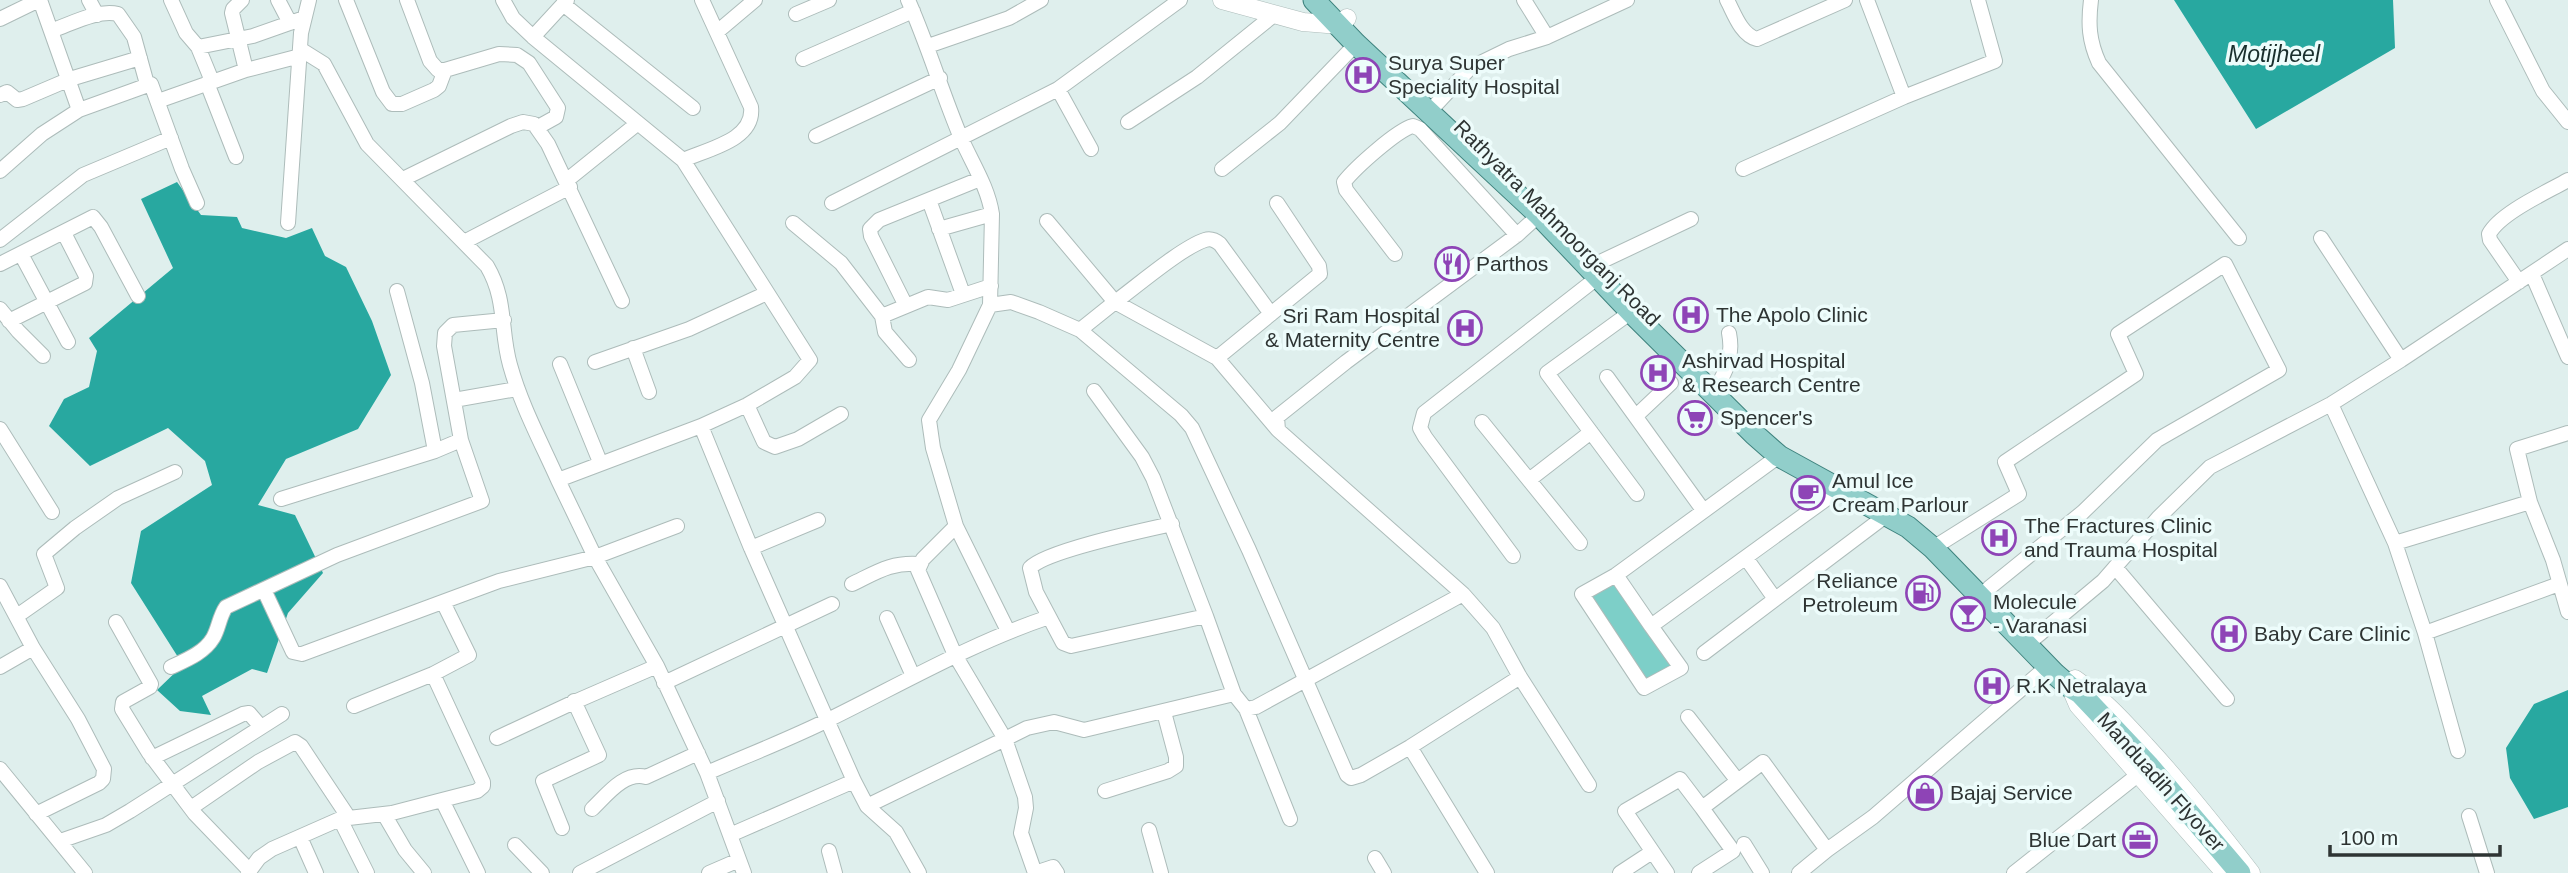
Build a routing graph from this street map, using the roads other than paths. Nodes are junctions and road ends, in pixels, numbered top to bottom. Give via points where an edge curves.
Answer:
1 (40, 0) edge
2 (89, 0) edge
3 (171, 0) edge
4 (242, 0) edge
5 (278, 0) edge
6 (309, 0) edge
7 (346, 0) edge
8 (407, 0) edge
9 (503, 0) edge
10 (702, 0) edge
11 (755, 0) edge
12 (829, 0) edge
13 (1041, 0) edge
14 (1180, 0) edge
15 (1222, 0) edge
16 (1314, 0) edge
17 (1329, 0) edge
18 (1524, 0) edge
19 (1727, 0) edge
20 (1845, 0) edge
21 (1867, 0) edge
22 (1978, 0) edge
23 (2091, 0) edge
24 (2497, 0) edge
25 (1624, 1) edge
26 (565, 2) edge
27 (910, 5) edge
28 (1275, 13) junction
29 (796, 14) dead end
30 (97, 15) junction
31 (0, 19) edge
32 (297, 21) junction
33 (1343, 22) junction
34 (53, 30) junction
35 (717, 32) junction
36 (533, 37) junction
37 (1547, 37) junction
38 (239, 39) junction
39 (1356, 44) junction
40 (928, 46) junction
41 (198, 47) junction
42 (300, 52) junction
43 (140, 58) junction
44 (803, 60) dead end
45 (246, 70) junction
46 (445, 70) junction
47 (940, 78) junction
48 (69, 79) junction
49 (210, 82) junction
50 (147, 84) junction
51 (1058, 89) junction
52 (0, 95) edge
53 (1904, 97) junction
54 (158, 101) junction
55 (693, 108) dead end
56 (1433, 108) junction
57 (79, 110) junction
58 (2567, 119) edge
59 (638, 122) junction
60 (1128, 122) dead end
61 (538, 127) junction
62 (816, 135) dead end
63 (961, 136) junction
64 (171, 138) junction
65 (1091, 149) dead end
66 (236, 157) dead end
67 (683, 160) junction
68 (1222, 169) dead end
69 (1743, 169) dead end
70 (0, 171) edge
71 (403, 179) junction
72 (980, 179) junction
73 (2568, 180) edge
74 (568, 184) junction
75 (929, 200) junction
76 (197, 203) dead end
77 (832, 203) dead end
78 (1277, 203) dead end
79 (992, 214) junction
80 (1539, 215) junction
81 (1691, 219) dead end
82 (1046, 220) dead end
83 (288, 223) dead end
84 (793, 223) dead end
85 (939, 229) junction
86 (64, 233) junction
87 (1517, 235) junction
88 (2239, 238) dead end
89 (2321, 238) dead end
90 (0, 240) edge
91 (464, 243) junction
92 (2568, 249) edge
93 (21, 254) junction
94 (1395, 254) dead end
95 (0, 264) edge
96 (1598, 271) junction
97 (2532, 274) junction
98 (2519, 282) junction
99 (992, 286) junction
100 (397, 291) dead end
101 (767, 293) junction
102 (963, 294) junction
103 (138, 296) dead end
104 (622, 301) dead end
105 (1115, 302) junction
106 (47, 303) junction
107 (990, 304) junction
108 (906, 306) junction
109 (0, 309) edge
110 (1631, 312) junction
111 (1271, 314) junction
112 (882, 316) junction
113 (504, 320) junction
114 (9, 321) junction
115 (1080, 330) junction
116 (1729, 333) dead end
117 (68, 342) dead end
118 (634, 348) junction
119 (43, 356) dead end
120 (2568, 357) edge
121 (1217, 358) junction
122 (909, 360) dead end
123 (2401, 360) junction
124 (595, 362) dead end
125 (560, 364) dead end
126 (1607, 377) dead end
127 (1671, 383) dead end
128 (517, 388) junction
129 (1715, 390) junction
130 (1094, 391) dead end
131 (649, 392) dead end
132 (454, 400) junction
133 (2331, 404) junction
134 (747, 405) junction
135 (841, 414) dead end
136 (1636, 416) junction
137 (1482, 422) dead end
138 (701, 426) junction
139 (0, 429) edge
140 (1278, 430) junction
141 (1591, 432) junction
142 (2568, 433) edge
143 (461, 440) junction
144 (435, 451) junction
145 (1779, 456) junction
146 (600, 462) junction
147 (176, 472) dead end
148 (558, 480) junction
149 (1529, 480) junction
150 (1840, 489) junction
151 (1637, 494) dead end
152 (281, 499) dead end
153 (2530, 502) junction
154 (1703, 510) junction
155 (51, 512) dead end
156 (1888, 514) junction
157 (818, 520) dead end
158 (1172, 524) junction
159 (677, 526) dead end
160 (956, 526) junction
161 (1580, 543) dead end
162 (2395, 543) junction
163 (1939, 545) junction
164 (751, 548) junction
165 (2568, 555) edge
166 (1513, 556) dead end
167 (595, 557) junction
168 (1746, 558) junction
169 (2553, 560) junction
170 (919, 565) junction
171 (2115, 568) junction
172 (1616, 575) junction
173 (852, 584) dead end
174 (2559, 584) junction
175 (0, 586) edge
176 (1989, 588) junction
177 (264, 590) junction
178 (1464, 594) junction
179 (1775, 599) junction
180 (443, 602) junction
181 (832, 604) dead end
182 (2568, 612) edge
183 (17, 616) junction
184 (1206, 616) junction
185 (1049, 617) junction
186 (887, 618) dead end
187 (116, 622) dead end
188 (786, 626) junction
189 (1651, 626) junction
190 (1008, 631) junction
191 (2425, 633) junction
192 (2036, 637) junction
193 (33, 648) junction
194 (1704, 653) dead end
195 (956, 654) junction
196 (657, 666) junction
197 (2048, 666) junction
198 (0, 667) edge
199 (171, 667) dead end
200 (433, 674) junction
201 (914, 676) junction
202 (1520, 677) junction
203 (1304, 681) junction
204 (664, 683) junction
205 (2080, 691) junction
206 (1234, 694) junction
207 (2227, 699) dead end
208 (575, 702) junction
209 (354, 706) dead end
210 (1246, 709) junction
211 (1164, 712) junction
212 (282, 714) dead end
213 (1688, 717) dead end
214 (828, 720) junction
215 (261, 727) junction
216 (497, 738) dead end
217 (1005, 739) junction
218 (1410, 747) junction
219 (2458, 751) dead end
220 (698, 753) junction
221 (152, 758) junction
222 (0, 769) edge
223 (707, 773) junction
224 (2139, 774) junction
225 (1737, 780) junction
226 (854, 781) junction
227 (173, 784) junction
228 (1589, 785) dead end
229 (1105, 791) dead end
230 (442, 800) junction
231 (718, 801) junction
232 (867, 806) junction
233 (191, 808) junction
234 (1702, 808) junction
235 (592, 809) dead end
236 (36, 814) junction
237 (384, 814) junction
238 (2469, 816) dead end
239 (344, 819) junction
240 (1290, 819) dead end
241 (562, 828) dead end
242 (1149, 830) dead end
243 (730, 835) junction
244 (300, 837) junction
245 (60, 841) junction
246 (515, 845) dead end
247 (1744, 845) dead end
248 (1827, 850) junction
249 (829, 851) dead end
250 (1653, 852) junction
251 (1375, 858) dead end
252 (742, 867) edge
253 (248, 872) edge
254 (85, 873) edge
255 (316, 873) edge
256 (367, 873) edge
257 (424, 873) edge
258 (478, 873) edge
259 (542, 873) edge
260 (580, 873) edge
261 (709, 873) edge
262 (835, 873) edge
263 (919, 873) edge
264 (1035, 873) edge
265 (1057, 873) edge
266 (1161, 873) edge
267 (1384, 873) edge
268 (1487, 873) edge
269 (1620, 873) edge
270 (1667, 873) edge
271 (1699, 873) edge
272 (1762, 873) edge
273 (1799, 873) edge
274 (2014, 873) edge
275 (2225, 873) edge
276 (2240, 873) edge
277 (2251, 873) edge
278 (2487, 873) edge

1 - 31 street
1 - 34 street
2 - 30 street
3 - 41 street
4 - 38 street via 233,9
5 - 32 street
6 - 32 street
7 - 46 street via 392,104 434,90
8 - 46 street via 433,67
9 - 36 street via 513,18
10 - 35 street
11 - 35 street
12 - 29 street
13 - 40 street via 1009,18
14 - 51 street
15 - 28 street
16 - 33 main road, Rathyatra Mahmoorganj Road
17 - 33 main road, Rathyatra Mahmoorganj Road
18 - 37 street
19 - 20 street via 1743,30 1757,39
21 - 53 street
22 - 53 street via 1996,61
23 - 88 street via 2090,44 2099,63
24 - 58 street via 2543,91
25 - 37 street
26 - 36 street
26 - 55 street
27 - 40 street
27 - 44 street
28 - 33 street via 1303,22
28 - 60 street via 1197,77
30 - 34 street
30 - 43 street via 114,12 122,18
32 - 38 street
32 - 42 street
33 - 39 main road
33 - 56 main road, Rathyatra Mahmoorganj Road
34 - 48 street
35 - 67 street via 752,117 742,134
36 - 59 street
37 - 56 street via 1470,68
38 - 41 street
38 - 45 street
39 - 56 main road
39 - 68 street via 1280,123
40 - 47 street
41 - 49 street
42 - 45 street
42 - 71 street via 324,64 358,130
42 - 83 street
43 - 48 street
43 - 50 street
45 - 49 street
46 - 61 street via 499,54 523,58 558,108 556,117
47 - 62 street
47 - 63 street
48 - 52 street via 20,100 7,92
48 - 57 street
49 - 54 street
49 - 66 street
50 - 54 street via 153,86
50 - 57 street
51 - 63 street
51 - 65 street
53 - 69 street
54 - 64 street
56 - 80 main road
56 - 96 main road, Rathyatra Mahmoorganj Road via 1516,177
57 - 70 street
59 - 67 street
59 - 74 street
61 - 71 street via 519,123
61 - 74 street
63 - 72 street
63 - 77 street
64 - 76 street
64 - 90 street via 83,175
67 - 101 street
71 - 91 street
72 - 75 street
72 - 79 street
73 - 98 street via 2508,215 2489,234
74 - 91 street
74 - 104 street
75 - 85 street
75 - 108 street via 879,220 870,229
78 - 111 street via 1320,274
79 - 85 street
79 - 99 street
80 - 87 street
80 - 96 main road
81 - 96 street
82 - 105 street
84 - 112 street via 841,262
85 - 102 street
86 - 93 street
86 - 103 street via 96,219
86 - 106 street via 87,279
87 - 94 street via 1413,126 1401,131 1344,182
87 - 140 street via 1277,417
89 - 123 street
91 - 113 street via 487,266 496,283
92 - 97 street
93 - 95 street
93 - 106 street
96 - 110 main road
96 - 129 main road, Rathyatra Mahmoorganj Road via 1652,316
96 - 166 street via 1424,413 1420,428 1425,437
97 - 98 street
97 - 120 street
98 - 123 street
99 - 102 street
99 - 107 street
100 - 144 street
101 - 118 street
101 - 134 street via 810,360 795,377
102 - 108 street via 948,300 928,297
105 - 111 street via 1181,254 1213,239
105 - 115 street
105 - 121 street
106 - 114 street
106 - 117 street
107 - 115 street via 1012,302
107 - 160 street via 929,420
108 - 112 street
109 - 114 street
110 - 129 main road
110 - 141 street via 1548,373
111 - 121 street
112 - 122 street via 885,332
113 - 128 street
113 - 132 street via 453,326 445,333
114 - 119 street
115 - 203 street via 1192,428
116 - 129 street via 1730,364
118 - 124 street
118 - 131 street
121 - 140 street
123 - 133 street
125 - 146 street
126 - 136 street
127 - 136 street
128 - 132 street
128 - 148 street
129 - 145 main road
129 - 163 main road, Rathyatra Mahmoorganj Road via 1784,447 1896,502
130 - 158 street via 1142,457
132 - 143 street
133 - 162 street
133 - 171 street via 2210,467
134 - 135 street via 764,442 775,447
134 - 138 street
136 - 154 street
137 - 149 street
138 - 146 street
138 - 164 street
139 - 155 street
140 - 178 street
141 - 149 street
141 - 151 street
142 - 153 street via 2517,449
143 - 144 street
143 - 177 street via 482,501 337,555
144 - 152 street
145 - 150 main road
145 - 154 street
146 - 148 street
147 - 183 street via 118,498 44,554 57,588
148 - 167 street
149 - 161 street
150 - 156 main road
150 - 168 street
153 - 162 street
153 - 169 street
154 - 172 street
156 - 163 main road
156 - 179 street
157 - 164 street
158 - 184 street
158 - 185 street via 1097,542 1034,564 1030,568 1036,592
159 - 167 street
160 - 170 street
160 - 190 street
162 - 191 street
163 - 176 main road, Rathyatra Mahmoorganj Road
163 - 176 street via 2019,494 2005,462 2136,374 2119,334 2225,264 2279,370 2158,440 2083,512
163 - 197 main road
164 - 188 street
165 - 169 street
167 - 180 street via 499,581
167 - 196 street
168 - 179 street
168 - 189 street
169 - 174 street
170 - 173 street via 891,565
170 - 195 street
171 - 192 street
171 - 207 street
172 - 189 street
172 - 189 street via 1582,594 1644,688 1681,668
174 - 182 street
174 - 191 street
175 - 183 street
176 - 192 main road, Rathyatra Mahmoorganj Road
177 - 180 street via 293,652 302,654
177 - 199 street via 226,607 213,639 202,651
178 - 202 street via 1493,628
178 - 203 street
179 - 194 street
180 - 200 street via 469,655
181 - 188 street
183 - 193 street
184 - 185 street via 1071,646 1063,643
184 - 206 street
185 - 190 street
186 - 201 street
187 - 221 street via 150,680 150,687 121,707
188 - 204 street
188 - 214 street
190 - 195 street
191 - 219 street
192 - 205 main road, Rathyatra Mahmoorganj Road
193 - 198 street
193 - 236 street via 104,769 100,783
195 - 201 street
195 - 217 street
196 - 204 street
196 - 208 street
197 - 205 main road
197 - 248 street via 1873,817
200 - 209 street
200 - 230 street via 483,782 477,791
201 - 214 street
202 - 218 street
202 - 228 street
203 - 210 street
203 - 218 street via 1351,778
204 - 220 street
205 - 224 street via 2078,705
205 - 276 main road, Manduadih Flyover via 2150,765
205 - 277 street via 2095,693 2162,764
206 - 210 street
206 - 211 street
208 - 216 street
208 - 241 street via 599,755 543,780
210 - 240 street
211 - 217 street via 1084,730 1054,722
211 - 229 street via 1176,766
212 - 215 street
213 - 225 street
214 - 223 street
214 - 226 street
215 - 221 street via 249,713 243,714
215 - 227 street
217 - 232 street
217 - 264 street via 1025,797 1021,833
218 - 268 street
220 - 223 street
220 - 235 street via 646,777 625,780
221 - 227 street
222 - 236 street
223 - 231 street
224 - 274 street
224 - 275 street
225 - 234 street
225 - 248 street via 1763,762
226 - 232 street
226 - 243 street
227 - 233 street
227 - 245 street via 106,825
230 - 237 street
230 - 258 street
231 - 243 street
231 - 260 street
232 - 263 street via 897,832
233 - 239 street via 295,742
233 - 253 street
234 - 250 street via 1680,779 1625,811
234 - 271 street via 1733,851
236 - 245 street
237 - 239 street
237 - 257 street
238 - 278 street
239 - 244 street
239 - 256 street
242 - 266 street
243 - 252 street
244 - 253 street via 272,849
244 - 255 street
245 - 254 street
246 - 259 street
247 - 272 street
248 - 273 street
249 - 262 street
250 - 269 street
250 - 270 street
251 - 267 street
252 - 261 street
264 - 265 street via 1053,867

